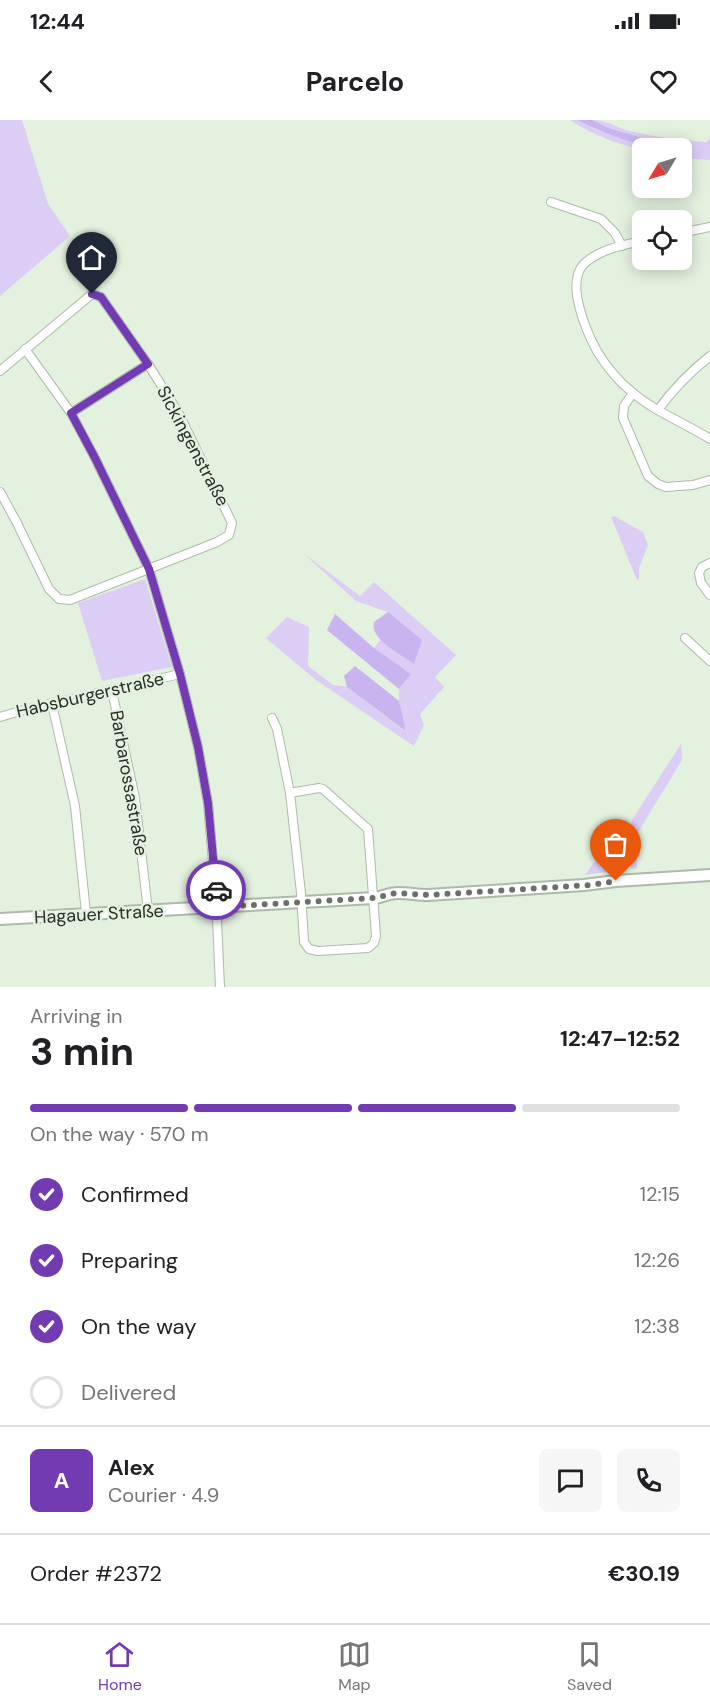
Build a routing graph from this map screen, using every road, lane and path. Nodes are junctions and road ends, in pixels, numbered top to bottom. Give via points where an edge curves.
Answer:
1 (551, 202) dead end
2 (710, 227) edge
3 (692, 231) edge
4 (632, 244) edge
5 (622, 246) junction
6 (25, 349) junction
7 (710, 356) edge
8 (148, 364) junction
9 (0, 371) edge
10 (633, 393) junction
11 (658, 410) junction
12 (71, 413) junction
13 (710, 439) edge
14 (710, 480) edge
15 (0, 492) edge
16 (710, 563) edge
17 (149, 569) junction
18 (710, 595) edge
19 (685, 638) dead end
20 (710, 661) edge
21 (180, 674) junction
22 (112, 690) junction
23 (52, 704) junction
24 (0, 717) edge
25 (272, 718) dead end
26 (290, 793) junction
27 (710, 875) edge
28 (376, 898) junction
29 (301, 902) junction
30 (217, 907) junction
31 (148, 911) junction
32 (86, 913) junction
33 (0, 919) edge
34 (220, 987) edge

1 - 5 street via 601,219
2 - 3 street
4 - 5 street
5 - 10 street via 584,264 577,276 576,291 597,351
6 - 8 street, Sickingenstraße via 92,294 101,297
6 - 9 street
6 - 12 street
7 - 11 street via 681,381
8 - 12 street
8 - 17 street, Sickingenstraße via 179,414 232,523 229,535 217,542
10 - 11 street
10 - 14 street via 624,406 622,418 648,476 666,487
11 - 13 street
12 - 17 street
15 - 17 street, Sickingenstraße via 49,589 58,599 70,600
16 - 18 street via 699,573
17 - 21 street
19 - 20 street
21 - 22 street, Habsburgerstraße
21 - 30 street via 208,803
22 - 23 street, Habsburgerstraße
22 - 31 street, Barbarossastraße via 135,798
23 - 24 street, Habsburgerstraße
23 - 32 street via 75,806
25 - 26 street
26 - 28 street via 323,789 367,827
26 - 29 street
27 - 28 street, Hagauer Straße via 417,895 396,893
28 - 29 street, Hagauer Straße
28 - 29 street via 376,940 364,949 309,949 304,942
29 - 30 street, Hagauer Straße
30 - 31 street, Hagauer Straße
30 - 34 street
31 - 32 street, Hagauer Straße
32 - 33 street, Hagauer Straße

